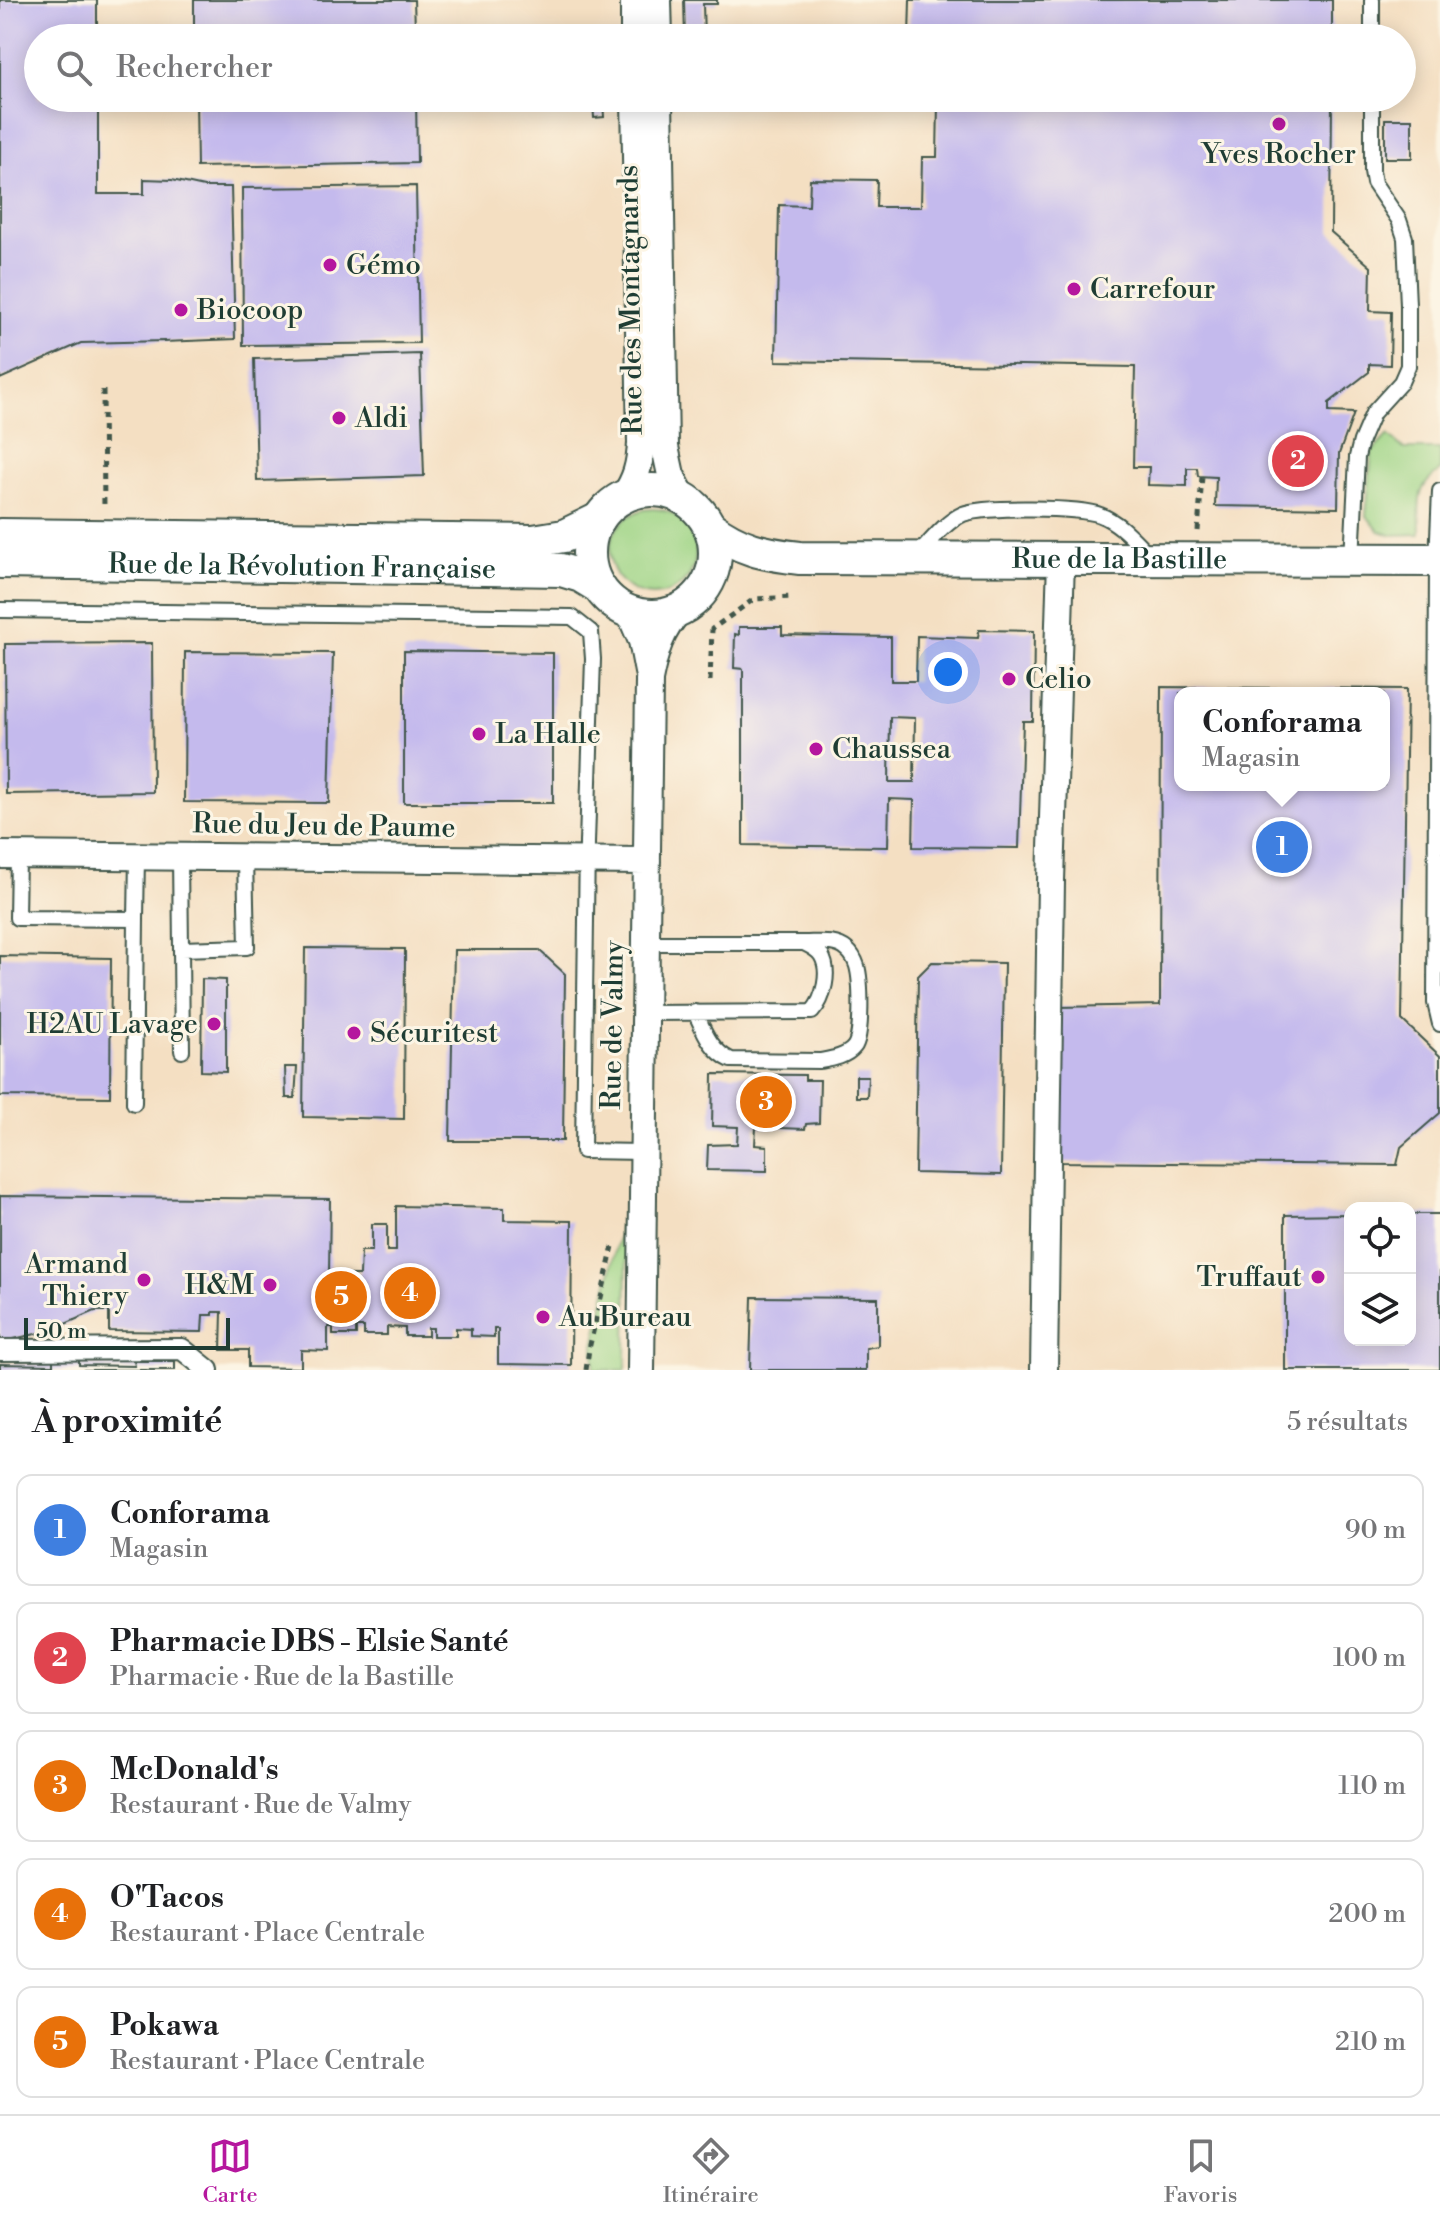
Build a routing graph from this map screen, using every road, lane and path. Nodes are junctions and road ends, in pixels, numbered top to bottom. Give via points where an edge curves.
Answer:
1 (634, 0) edge
2 (658, 0) edge
3 (1372, 0) edge
4 (634, 24) edge
5 (659, 24) edge
6 (1372, 24) edge
7 (635, 112) edge
8 (659, 112) edge
9 (1372, 112) edge
10 (103, 390) dead end
11 (1202, 476) dead end
12 (1440, 491) edge
13 (624, 497) junction
14 (683, 498) junction
15 (599, 519) junction
16 (710, 527) junction
17 (0, 535) edge
18 (105, 536) junction
19 (800, 558) junction
20 (914, 559) junction
21 (1061, 560) junction
22 (1154, 560) junction
23 (1197, 560) junction
24 (1352, 560) junction
25 (1438, 560) edge
26 (0, 562) edge
27 (599, 587) junction
28 (794, 597) dead end
29 (692, 598) junction
30 (0, 610) edge
31 (629, 611) junction
32 (649, 680) junction
33 (710, 681) dead end
34 (9, 856) edge
35 (137, 856) junction
36 (180, 857) junction
37 (245, 858) junction
38 (587, 861) junction
39 (647, 861) junction
40 (136, 919) junction
41 (646, 943) junction
42 (804, 943) junction
43 (181, 949) junction
44 (695, 1012) junction
45 (645, 1013) junction
46 (1440, 1024) edge
47 (182, 1051) dead end
48 (134, 1103) dead end
49 (643, 1152) junction
50 (616, 1233) dead end
51 (0, 1350) edge
52 (195, 1362) edge
53 (586, 1370) edge
54 (641, 1370) edge
55 (1044, 1370) edge

1 - 4 street
2 - 5 street
3 - 6 lane
7 - 13 street, Rue des Montagnards via 641,443 639,470
8 - 14 street, Rue des Montagnards via 665,447
9 - 24 lane via 1374,183 1405,238 1408,366 1373,413 1361,441
10 - 18 path
11 - 23 path
12 - 25 lane
13 - 14 street via 654,490
13 - 15 street
14 - 16 street
15 - 18 street, Rue de la Révolution Française via 564,536 533,541
15 - 27 street via 589,557
16 - 19 street, Rue de la Bastille via 747,549
16 - 29 street via 712,573
17 - 18 street, Rue de la Révolution Française
19 - 20 street, Rue de la Bastille
19 - 29 street, Rue de la Bastille via 731,572
20 - 21 street, Rue de la Bastille
20 - 22 lane via 962,514 1078,510 1120,527
21 - 22 street, Rue de la Bastille
21 - 55 street
22 - 23 street, Rue de la Bastille
23 - 24 street, Rue de la Bastille
24 - 25 street, Rue de la Bastille
25 - 46 lane via 1435,1003
26 - 27 street, Rue de la Révolution Française via 561,570
27 - 31 street
28 - 33 path via 754,599 712,629
29 - 31 street via 666,613
29 - 32 street, Rue de Valmy via 658,641
30 - 38 lane via 572,617 593,640
31 - 32 street, Rue de Valmy via 642,641
32 - 39 street, Rue de Valmy
34 - 35 street, Rue du Jeu de Paume
34 - 40 lane via 17,918
35 - 36 street, Rue du Jeu de Paume
35 - 40 lane
36 - 37 street, Rue du Jeu de Paume
36 - 43 lane
37 - 38 street, Rue du Jeu de Paume
37 - 43 lane via 247,947
38 - 39 street, Rue du Jeu de Paume
38 - 49 lane via 583,1151
39 - 41 street, Rue de Valmy
40 - 48 lane
41 - 42 lane
41 - 45 street, Rue de Valmy
42 - 44 lane via 822,956 824,967 823,994 812,1012
42 - 44 lane via 845,948 858,969 859,1040 850,1051 820,1061 731,1060 712,1045
43 - 47 lane
44 - 45 lane
45 - 49 street, Rue de Valmy
49 - 54 street, Rue de Valmy
50 - 53 path
51 - 52 street

